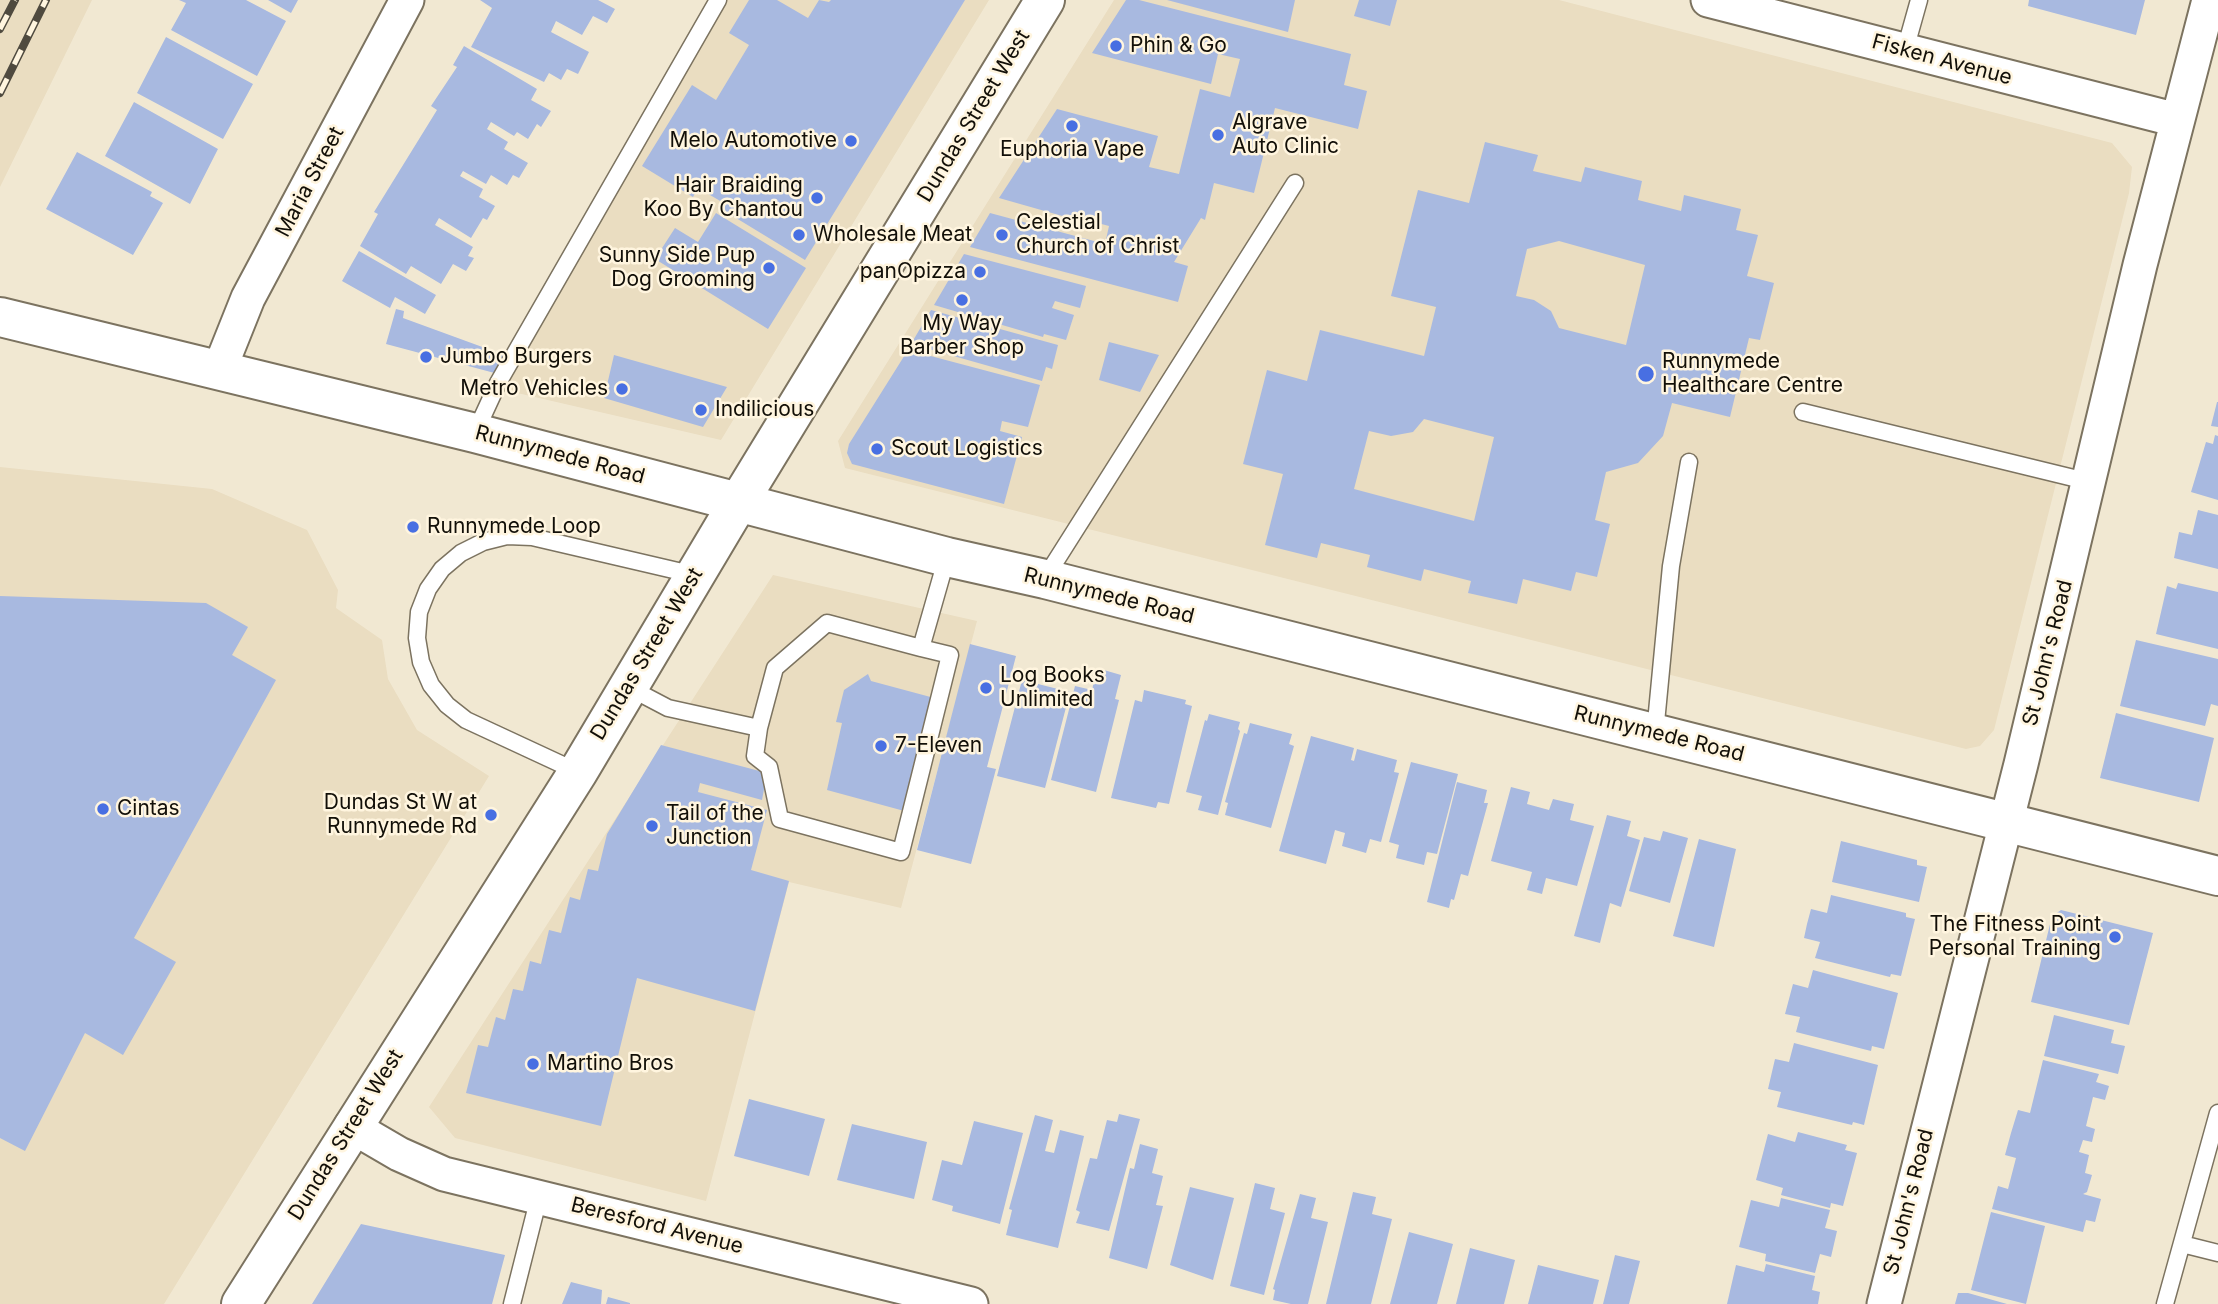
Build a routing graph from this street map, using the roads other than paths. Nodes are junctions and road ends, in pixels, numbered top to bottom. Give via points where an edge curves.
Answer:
1 (407, 0) edge
2 (719, 0) edge
3 (1045, 0) edge
4 (1707, 0) edge
5 (1919, 0) edge
6 (2208, 0) edge
7 (1905, 50) junction
8 (2177, 120) junction
9 (1294, 183) dead end
10 (0, 317) edge
11 (220, 369) junction
12 (1803, 412) dead end
13 (475, 433) junction
14 (1689, 462) dead end
15 (2090, 482) junction
16 (738, 503) junction
17 (947, 558) junction
18 (695, 575) junction
19 (1045, 579) junction
20 (921, 648) junction
21 (628, 687) junction
22 (760, 729) junction
23 (1655, 733) junction
24 (578, 772) junction
25 (2006, 822) junction
26 (2218, 876) edge
27 (2218, 1113) edge
28 (351, 1126) junction
29 (539, 1197) junction
30 (2182, 1244) junction
31 (2218, 1253) edge
32 (241, 1304) edge
33 (512, 1304) edge
34 (971, 1304) edge
35 (1884, 1304) edge
36 (2165, 1304) edge

1 - 11 street, Maria Street via 248,298
2 - 13 lane via 498,383
3 - 16 street, Dundas Street West
4 - 7 street, Fisken Avenue
5 - 7 lane
6 - 8 street, St John's Road
7 - 8 street, Fisken Avenue
8 - 15 street, St John's Road
9 - 19 lane
10 - 11 street, Runnymede Road
11 - 13 street, Runnymede Road
12 - 15 lane
13 - 16 street, Runnymede Road
14 - 23 lane via 1671,566
15 - 25 street, St John's Road
16 - 17 street, Runnymede Road
16 - 18 street, Dundas Street West
17 - 19 street, Runnymede Road
17 - 20 lane
18 - 21 street, Dundas Street West
18 - 24 lane via 532,537 507,536 461,553 428,589 419,612 417,638 430,685 466,720
19 - 23 street, Runnymede Road
20 - 22 lane via 827,623 775,668
20 - 22 lane via 950,655 901,852 780,820 769,767 755,756
21 - 22 lane via 668,708
21 - 24 street, Dundas Street West
23 - 25 street, Runnymede Road
24 - 28 street, Dundas Street West
25 - 26 street, Runnymede Road
25 - 35 street, St John's Road
27 - 30 lane
28 - 29 street, Beresford Avenue via 444,1174
28 - 32 street, Dundas Street West
29 - 33 lane
29 - 34 street, Beresford Avenue
30 - 31 lane
30 - 36 lane

